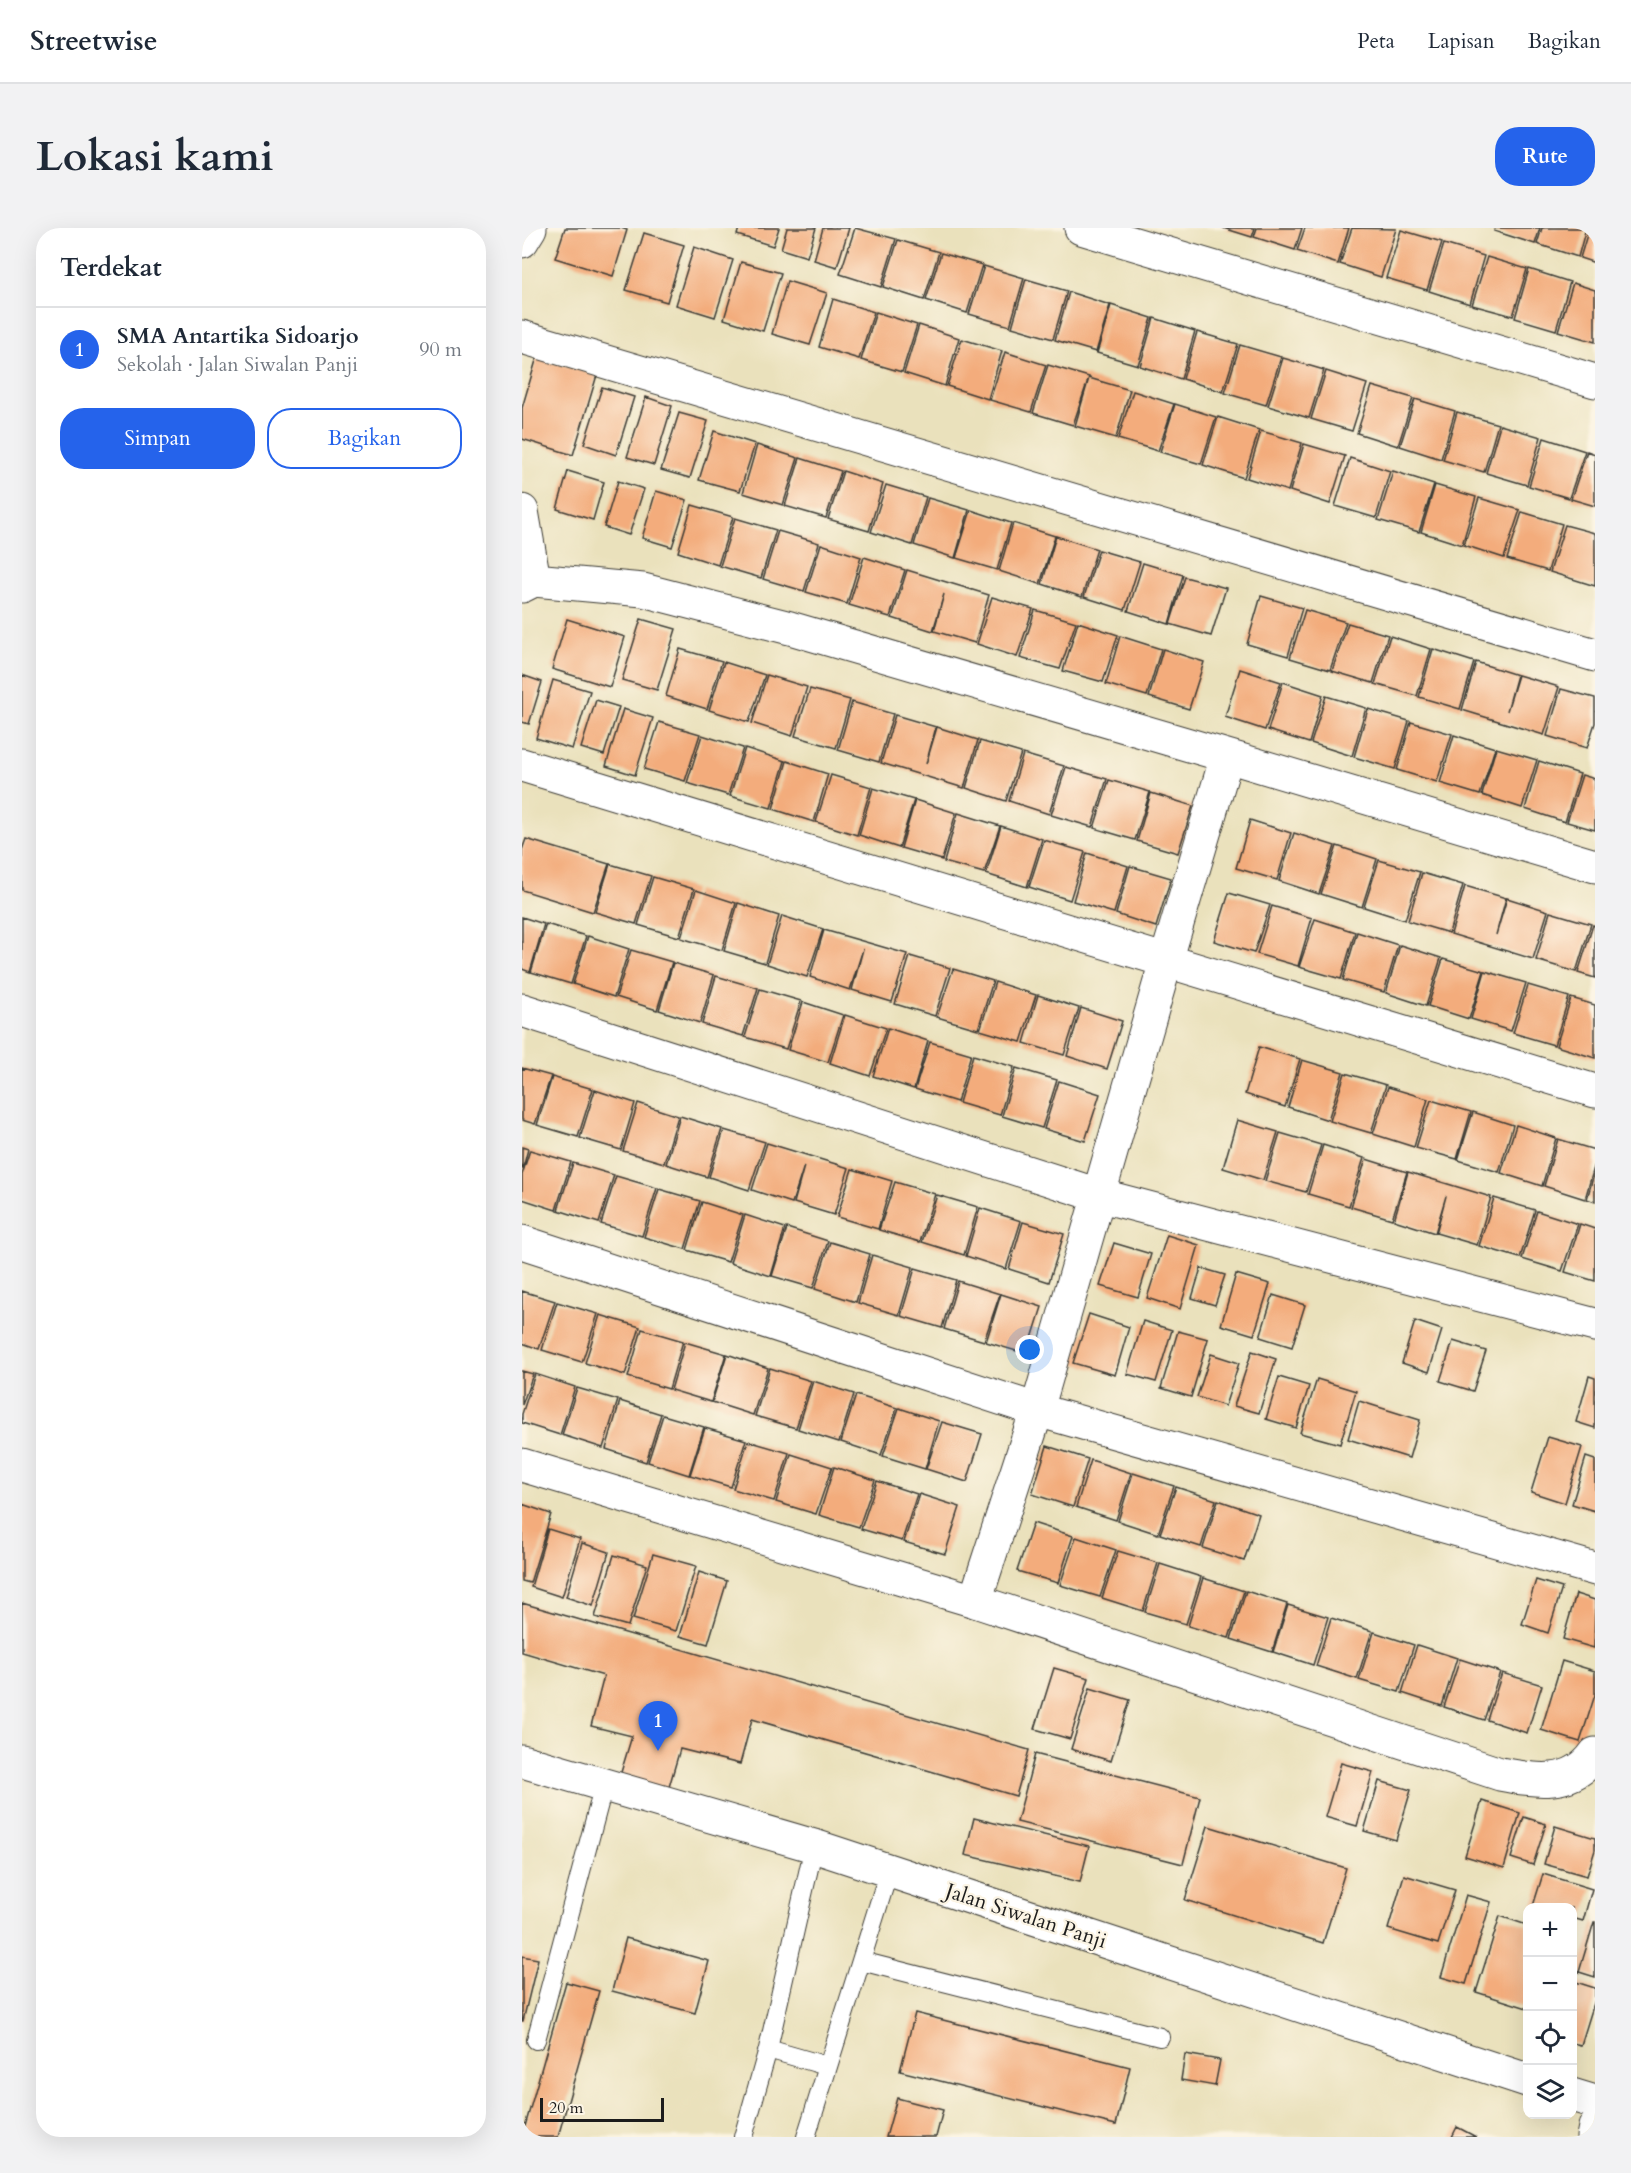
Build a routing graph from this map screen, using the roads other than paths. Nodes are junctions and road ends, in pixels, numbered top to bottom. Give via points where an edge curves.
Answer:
1 (530, 228) edge
2 (1081, 228) edge
3 (522, 241) edge
4 (522, 337) edge
5 (1595, 381) edge
6 (522, 511) edge
7 (528, 583) edge
8 (1595, 655) edge
9 (1227, 756) junction
10 (522, 765) edge
11 (1595, 866) edge
12 (1166, 961) junction
13 (522, 1010) edge
14 (1595, 1091) edge
15 (1098, 1195) junction
16 (522, 1242) edge
17 (1595, 1325) edge
18 (1037, 1410) junction
19 (522, 1465) edge
20 (1595, 1569) edge
21 (975, 1601) junction
22 (1595, 1754) edge
23 (522, 1761) edge
24 (604, 1785) junction
25 (814, 1846) junction
26 (889, 1871) junction
27 (861, 1961) junction
28 (1160, 2037) dead end
29 (536, 2040) dead end
30 (768, 2049) junction
31 (827, 2066) junction
32 (1523, 2079) edge
33 (1577, 2097) edge
34 (1595, 2102) edge
35 (1595, 2127) edge
36 (743, 2137) edge
37 (806, 2137) edge
38 (1593, 2137) edge

1 - 3 street
2 - 5 street
4 - 8 street
6 - 7 street
7 - 9 street via 643,590 790,628
9 - 11 street
9 - 12 street
10 - 12 street
12 - 14 street
12 - 15 street
13 - 15 street
15 - 17 street
15 - 18 street
16 - 18 street
18 - 20 street
18 - 21 street
19 - 21 street
21 - 22 street via 1500,1774 1528,1779 1564,1778 1586,1767
23 - 24 street, Jalan Siwalan Panji
24 - 25 street, Jalan Siwalan Panji
24 - 29 lane
25 - 26 street, Jalan Siwalan Panji
25 - 30 lane
26 - 27 lane
26 - 32 street, Jalan Siwalan Panji
27 - 28 lane
27 - 31 lane
30 - 31 lane
30 - 36 lane
31 - 37 lane
33 - 34 street
35 - 38 street

